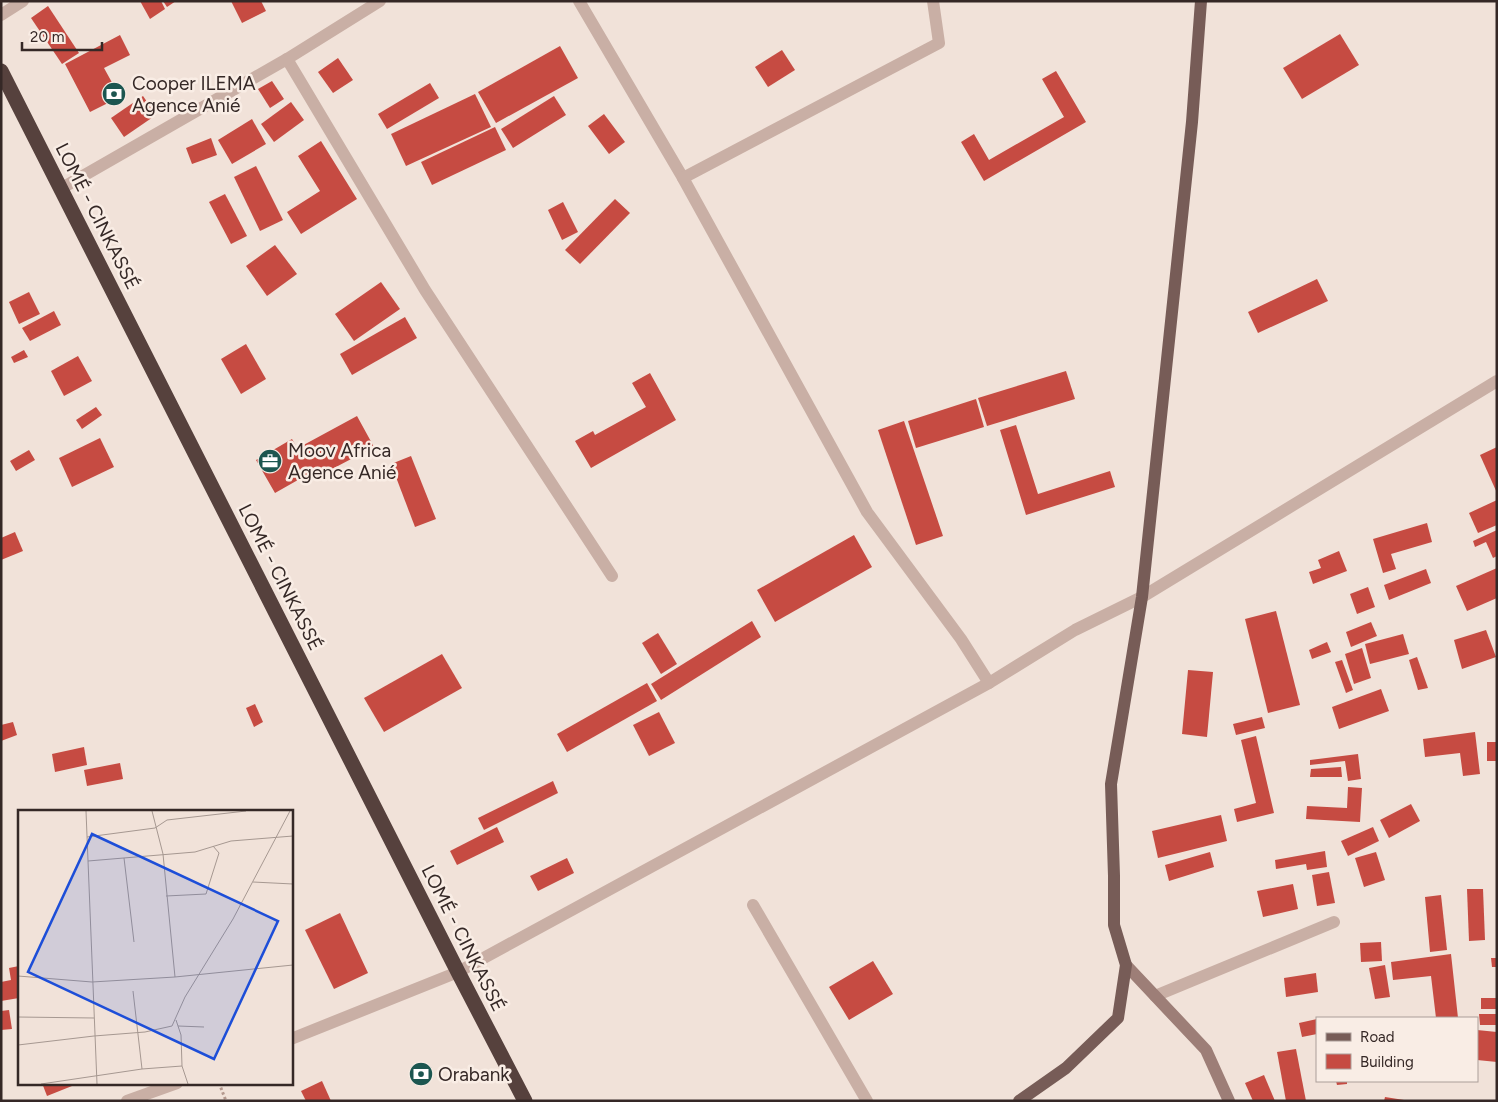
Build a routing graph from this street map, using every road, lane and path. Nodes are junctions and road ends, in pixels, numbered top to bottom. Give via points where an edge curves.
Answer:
1 (23, 1) edge
2 (380, 1) edge
3 (579, 1) edge
4 (934, 1) edge
5 (1201, 1) edge
6 (1, 15) edge
7 (287, 59) junction
8 (1, 71) edge
9 (683, 178) junction
10 (62, 188) junction
11 (1497, 381) edge
12 (612, 576) dead end
13 (1142, 597) junction
14 (989, 683) junction
15 (753, 905) dead end
16 (1334, 922) dead end
17 (1126, 965) junction
18 (458, 972) junction
19 (1155, 996) junction
20 (292, 1039) edge
21 (174, 1084) edge
22 (219, 1084) edge
23 (127, 1101) edge
24 (226, 1101) edge
25 (525, 1101) edge
26 (867, 1101) edge
27 (1019, 1101) edge
28 (1229, 1101) edge

1 - 6 street
2 - 7 street
3 - 9 street
4 - 9 street via 940,43
5 - 13 main road via 1192,122
7 - 10 street
7 - 12 street via 426,290
8 - 10 highway, LOMÉ - CINKASSÉ
9 - 14 street via 867,512
10 - 18 highway, LOMÉ - CINKASSÉ
11 - 13 street
13 - 14 street via 1075,630
13 - 17 main road via 1111,784 1114,925
14 - 18 street
15 - 26 street
16 - 19 street
17 - 19 street
17 - 27 main road via 1118,1018 1066,1068
18 - 20 street
18 - 25 highway, LOMÉ - CINKASSÉ
19 - 28 street via 1206,1050
21 - 23 street
22 - 24 path

